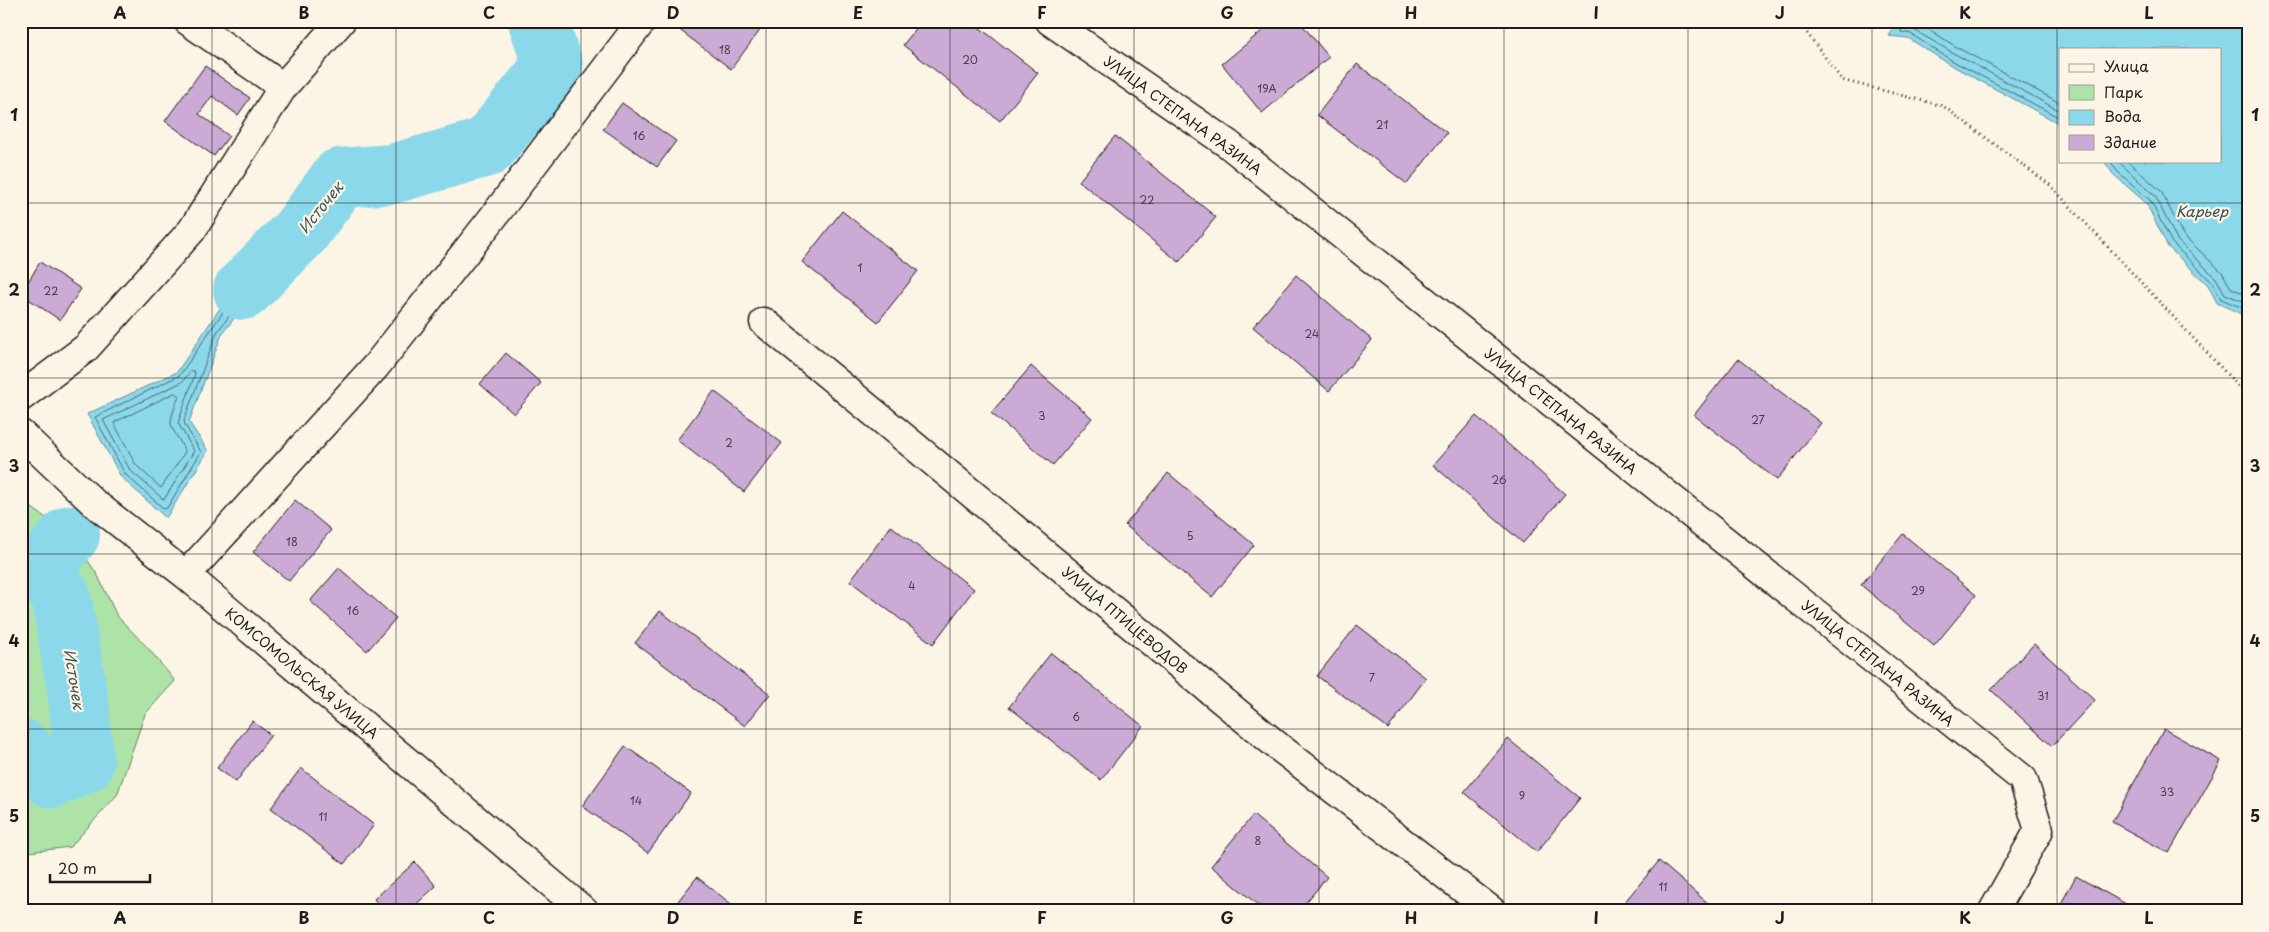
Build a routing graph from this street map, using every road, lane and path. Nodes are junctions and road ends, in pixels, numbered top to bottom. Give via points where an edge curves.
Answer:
1 (188, 21) edge
2 (340, 21) edge
3 (642, 21) edge
4 (1050, 21) edge
5 (1798, 21) edge
6 (283, 87) junction
7 (764, 322) dead end
8 (2248, 391) edge
9 (21, 397) edge
10 (21, 434) edge
11 (186, 575) junction
12 (584, 911) edge
13 (1492, 911) edge
14 (1993, 911) edge

1 - 6 street
2 - 6 street
3 - 11 street via 376,366
4 - 14 street, УЛИЦА СТЕПАНА РАЗИНА via 1236,151 2023,779 2039,830
5 - 8 path via 1842,80 1943,106 2050,184 2240,388
6 - 9 street via 192,230 86,348
7 - 13 street, УЛИЦА ПТИЦЕВОДОВ via 1280,748
10 - 11 street, КОМСОМОЛЬСКАЯ УЛИЦА via 94,503
11 - 12 street, КОМСОМОЛЬСКАЯ УЛИЦА

